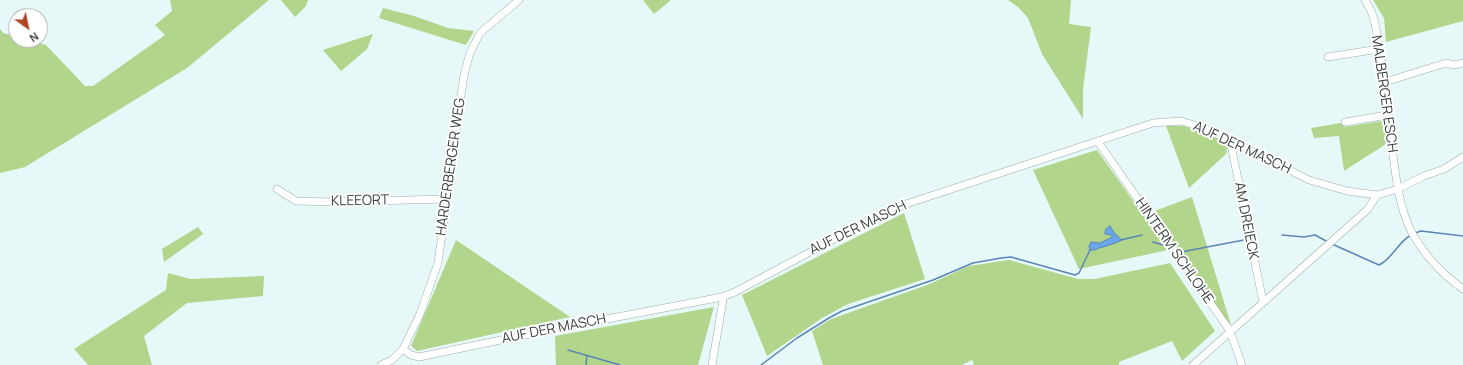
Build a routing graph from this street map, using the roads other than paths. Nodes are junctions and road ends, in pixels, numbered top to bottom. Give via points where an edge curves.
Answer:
1 (519, 0) edge
2 (1365, 0) edge
3 (1380, 49) junction
4 (1328, 57) dead end
5 (1463, 63) edge
6 (1385, 82) junction
7 (1388, 115) junction
8 (1345, 122) dead end
9 (1230, 140) junction
10 (1098, 142) junction
11 (1463, 157) edge
12 (277, 189) dead end
13 (1398, 189) junction
14 (1376, 195) junction
15 (446, 200) junction
16 (1463, 289) edge
17 (722, 297) junction
18 (1263, 302) junction
19 (1230, 331) junction
20 (403, 349) junction
21 (380, 365) edge
22 (712, 365) edge
23 (1192, 365) edge
24 (1242, 365) edge

1 - 15 street, HARDERBERGER WEG via 480,33 470,53 462,88
2 - 3 street, MALBERGER ESCH via 1372,14
3 - 4 street
3 - 6 street, MALBERGER ESCH
5 - 6 street via 1446,63
6 - 7 street, MALBERGER ESCH
7 - 8 street
7 - 13 street, MALBERGER ESCH
9 - 10 street, AUF DER MASCH via 1182,121 1153,124
9 - 14 street, AUF DER MASCH via 1309,180 1347,191
9 - 18 street, AM DREIECK
10 - 17 street, AUF DER MASCH via 885,212
10 - 19 street, HINTERM SCHLOHE
11 - 13 street via 1444,169
12 - 15 street, KLEEORT via 296,201
13 - 14 street
13 - 16 street, MALBERGER ESCH via 1414,235 1447,278
14 - 18 street via 1368,209
15 - 20 street, HARDERBERGER WEG via 438,263 420,314
17 - 20 street, AUF DER MASCH via 419,357
17 - 22 street
18 - 19 street
19 - 23 street
19 - 24 street, HINTERM SCHLOHE
20 - 21 street via 392,360

